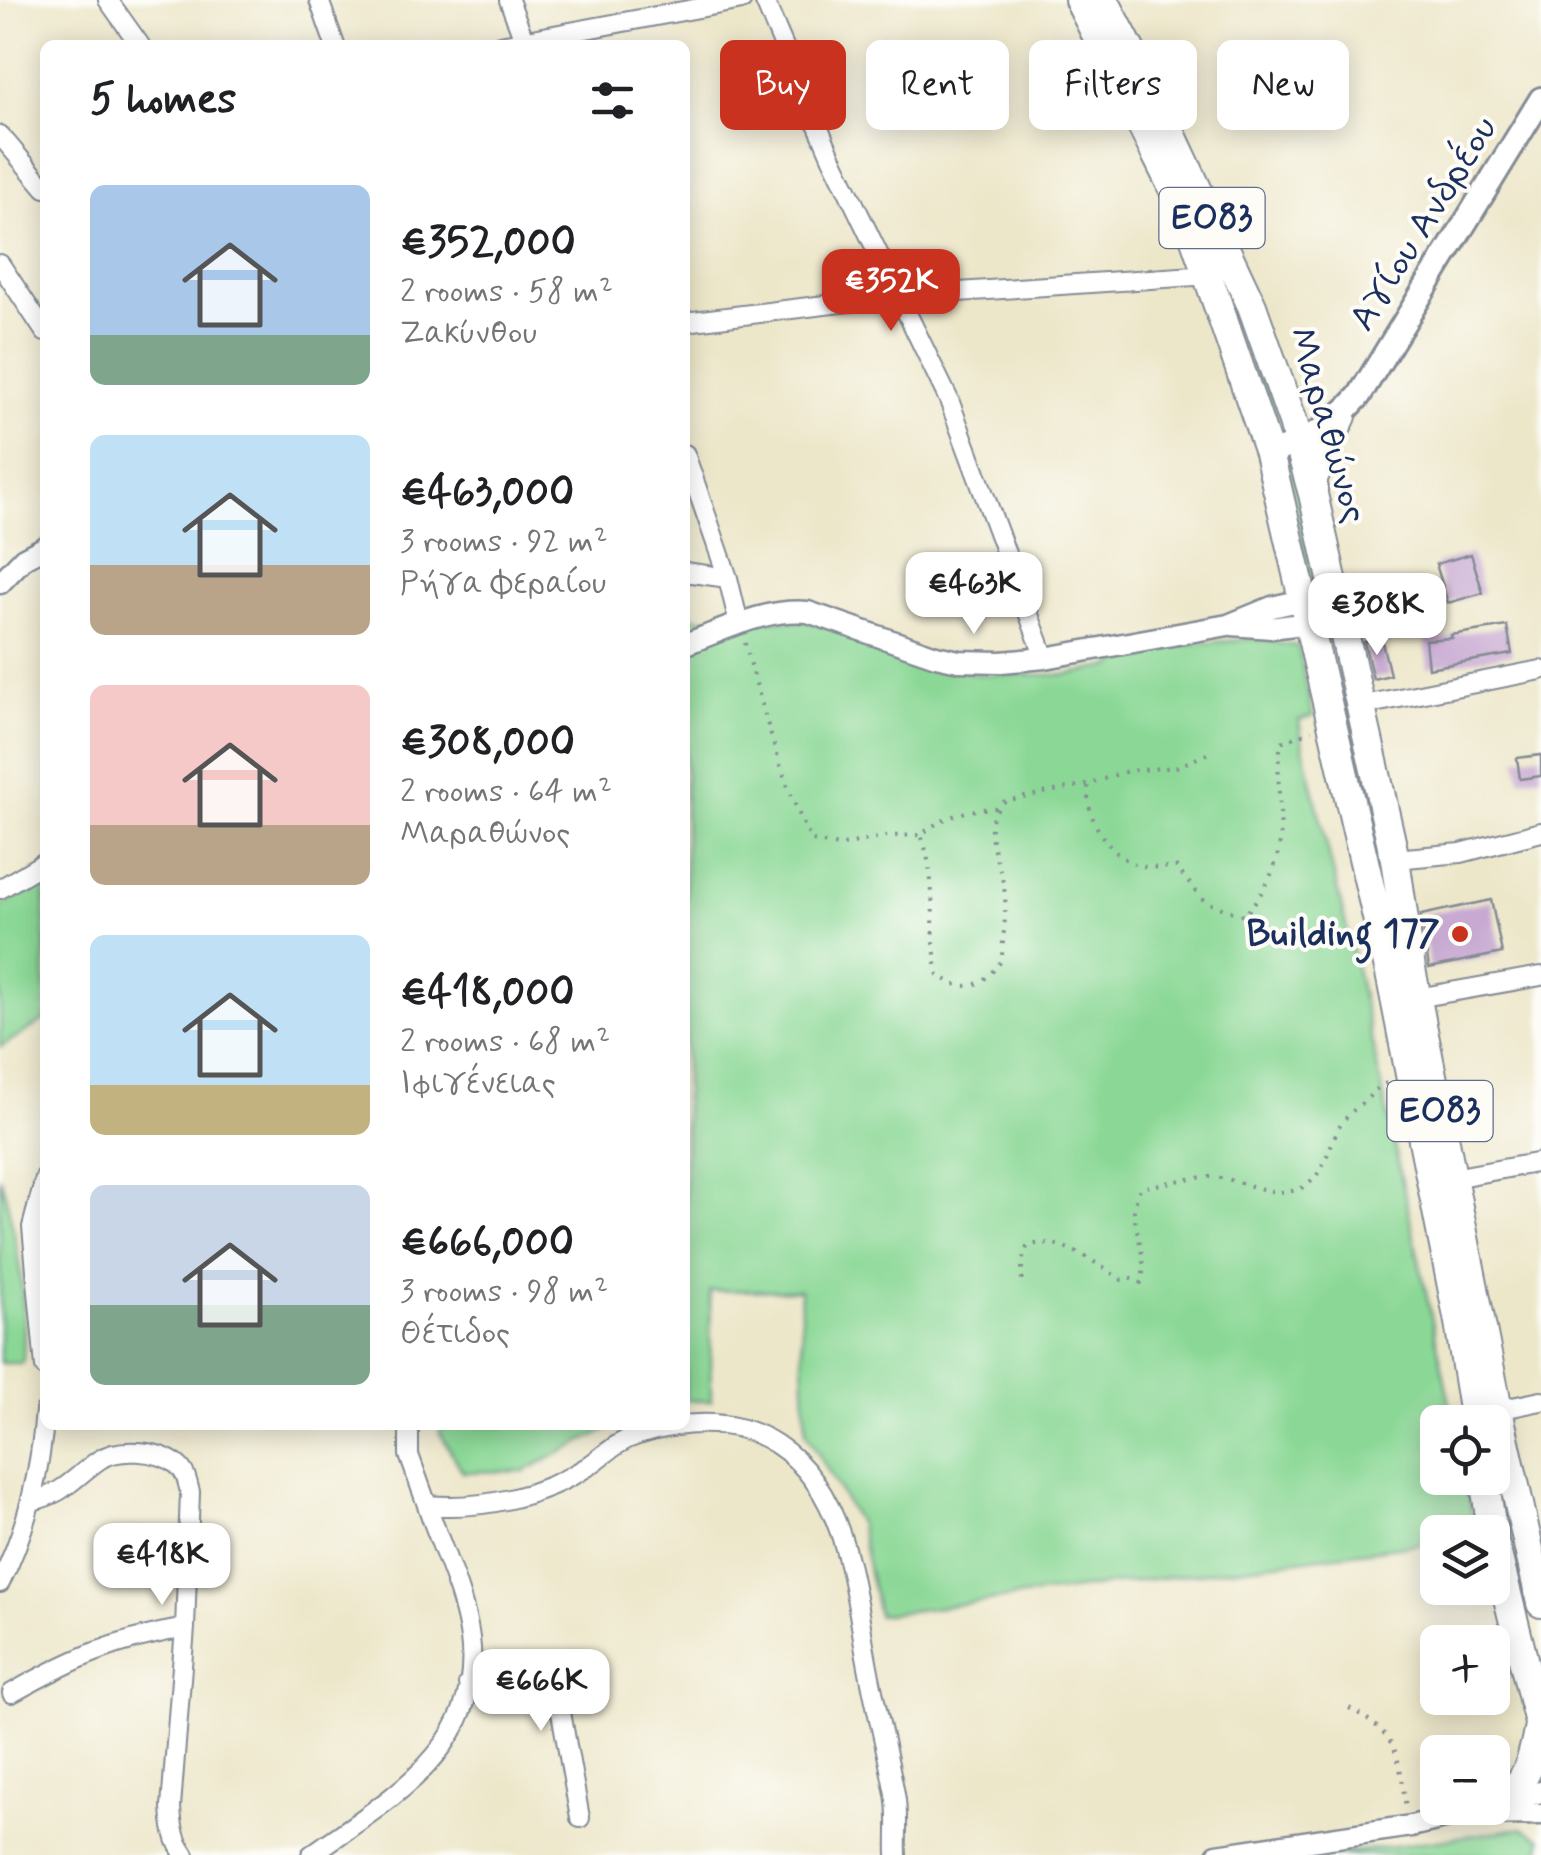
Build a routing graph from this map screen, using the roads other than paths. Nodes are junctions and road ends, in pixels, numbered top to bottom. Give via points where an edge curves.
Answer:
1 (108, 0) edge
2 (320, 0) edge
3 (509, 0) edge
4 (742, 0) edge
5 (764, 0) edge
6 (1079, 0) edge
7 (1104, 0) edge
8 (136, 40) edge
9 (333, 40) edge
10 (524, 40) edge
11 (540, 40) edge
12 (1541, 99) edge
13 (0, 134) edge
14 (40, 182) edge
15 (0, 264) edge
16 (1210, 275) junction
17 (899, 296) junction
18 (690, 321) edge
19 (40, 324) edge
20 (1342, 416) junction
21 (1299, 444) junction
22 (1270, 452) junction
23 (690, 468) edge
24 (1313, 494) junction
25 (40, 550) edge
26 (690, 573) edge
27 (728, 578) junction
28 (0, 583) edge
29 (1336, 606) junction
30 (1306, 612) junction
31 (740, 624) junction
32 (690, 642) edge
33 (1045, 658) junction
34 (1541, 670) edge
35 (1359, 706) junction
36 (1541, 832) edge
37 (1394, 860) junction
38 (40, 865) edge
39 (0, 889) edge
40 (1541, 976) edge
41 (1417, 998) junction
42 (1541, 1162) edge
43 (1453, 1178) junction
44 (40, 1197) edge
45 (40, 1313) edge
46 (1541, 1400) edge
47 (1484, 1405) edge
48 (1485, 1405) edge
49 (1510, 1409) edge
50 (690, 1425) edge
51 (43, 1430) edge
52 (409, 1430) edge
53 (664, 1430) edge
54 (1487, 1495) edge
55 (1510, 1495) edge
56 (31, 1501) junction
57 (428, 1505) junction
58 (0, 1582) edge
59 (1541, 1604) edge
60 (185, 1628) junction
61 (468, 1684) junction
62 (12, 1692) dead end
63 (1540, 1728) edge
64 (1541, 1792) edge
65 (1510, 1794) edge
66 (1510, 1801) edge
67 (1510, 1811) edge
68 (1541, 1814) edge
69 (580, 1818) dead end
70 (1420, 1824) edge
71 (185, 1855) edge
72 (311, 1855) edge
73 (897, 1855) edge
74 (1216, 1855) edge

1 - 8 street
2 - 9 street
3 - 10 street
4 - 11 street
5 - 17 street
6 - 16 main road, Μαραθώνος / ΕΟ83 via 1188,216
7 - 21 main road, Μαραθώνος / ΕΟ83 via 1252,306
12 - 20 main road, Αγίου Ανδρέου
13 - 14 street
15 - 19 street
16 - 17 street
16 - 22 main road, Μαραθώνος / ΕΟ83
17 - 18 street
17 - 33 street via 948,400
20 - 21 main road, Αγίου Ανδρέου
20 - 24 main road via 1313,478
21 - 22 main road, Αγίου Ανδρέου
21 - 24 main road, Μαραθώνος / ΕΟ83
22 - 30 main road, Μαραθώνος / ΕΟ83
23 - 27 street
24 - 29 main road, Μαραθώνος / ΕΟ83
25 - 28 street
26 - 27 street
27 - 31 street
29 - 30 street
29 - 35 main road, Μαραθώνος / ΕΟ83
30 - 33 street via 1270,628 1228,625
30 - 47 main road, Μαραθώνος / ΕΟ83 via 1390,974 1459,1322
31 - 32 street
31 - 33 street via 788,610 808,612 960,661
34 - 35 street
35 - 37 main road, Μαραθώνος / ΕΟ83
36 - 37 street via 1461,853
37 - 41 main road, Μαραθώνος / ΕΟ83
38 - 39 street
40 - 41 street
41 - 43 main road, Μαραθώνος / ΕΟ83
42 - 43 street
43 - 48 main road, Μαραθώνος / ΕΟ83
44 - 45 street via 32,1227
46 - 49 street
50 - 73 street via 738,1427 769,1437 795,1456 827,1502 849,1561 896,1798
51 - 56 street
52 - 57 street via 410,1455
53 - 57 street via 635,1435 585,1468 498,1503
54 - 63 main road
55 - 59 main road, Μαραθώνος / ΕΟ83
56 - 58 street
56 - 60 street via 54,1496 100,1458 120,1452 175,1462 190,1492
57 - 61 street via 470,1638
60 - 62 street via 107,1645
60 - 71 street via 171,1807
61 - 69 street via 537,1691 552,1699 561,1712
61 - 72 street via 446,1745 425,1770
63 - 65 main road via 1526,1776
64 - 66 street
67 - 68 street
70 - 74 street

